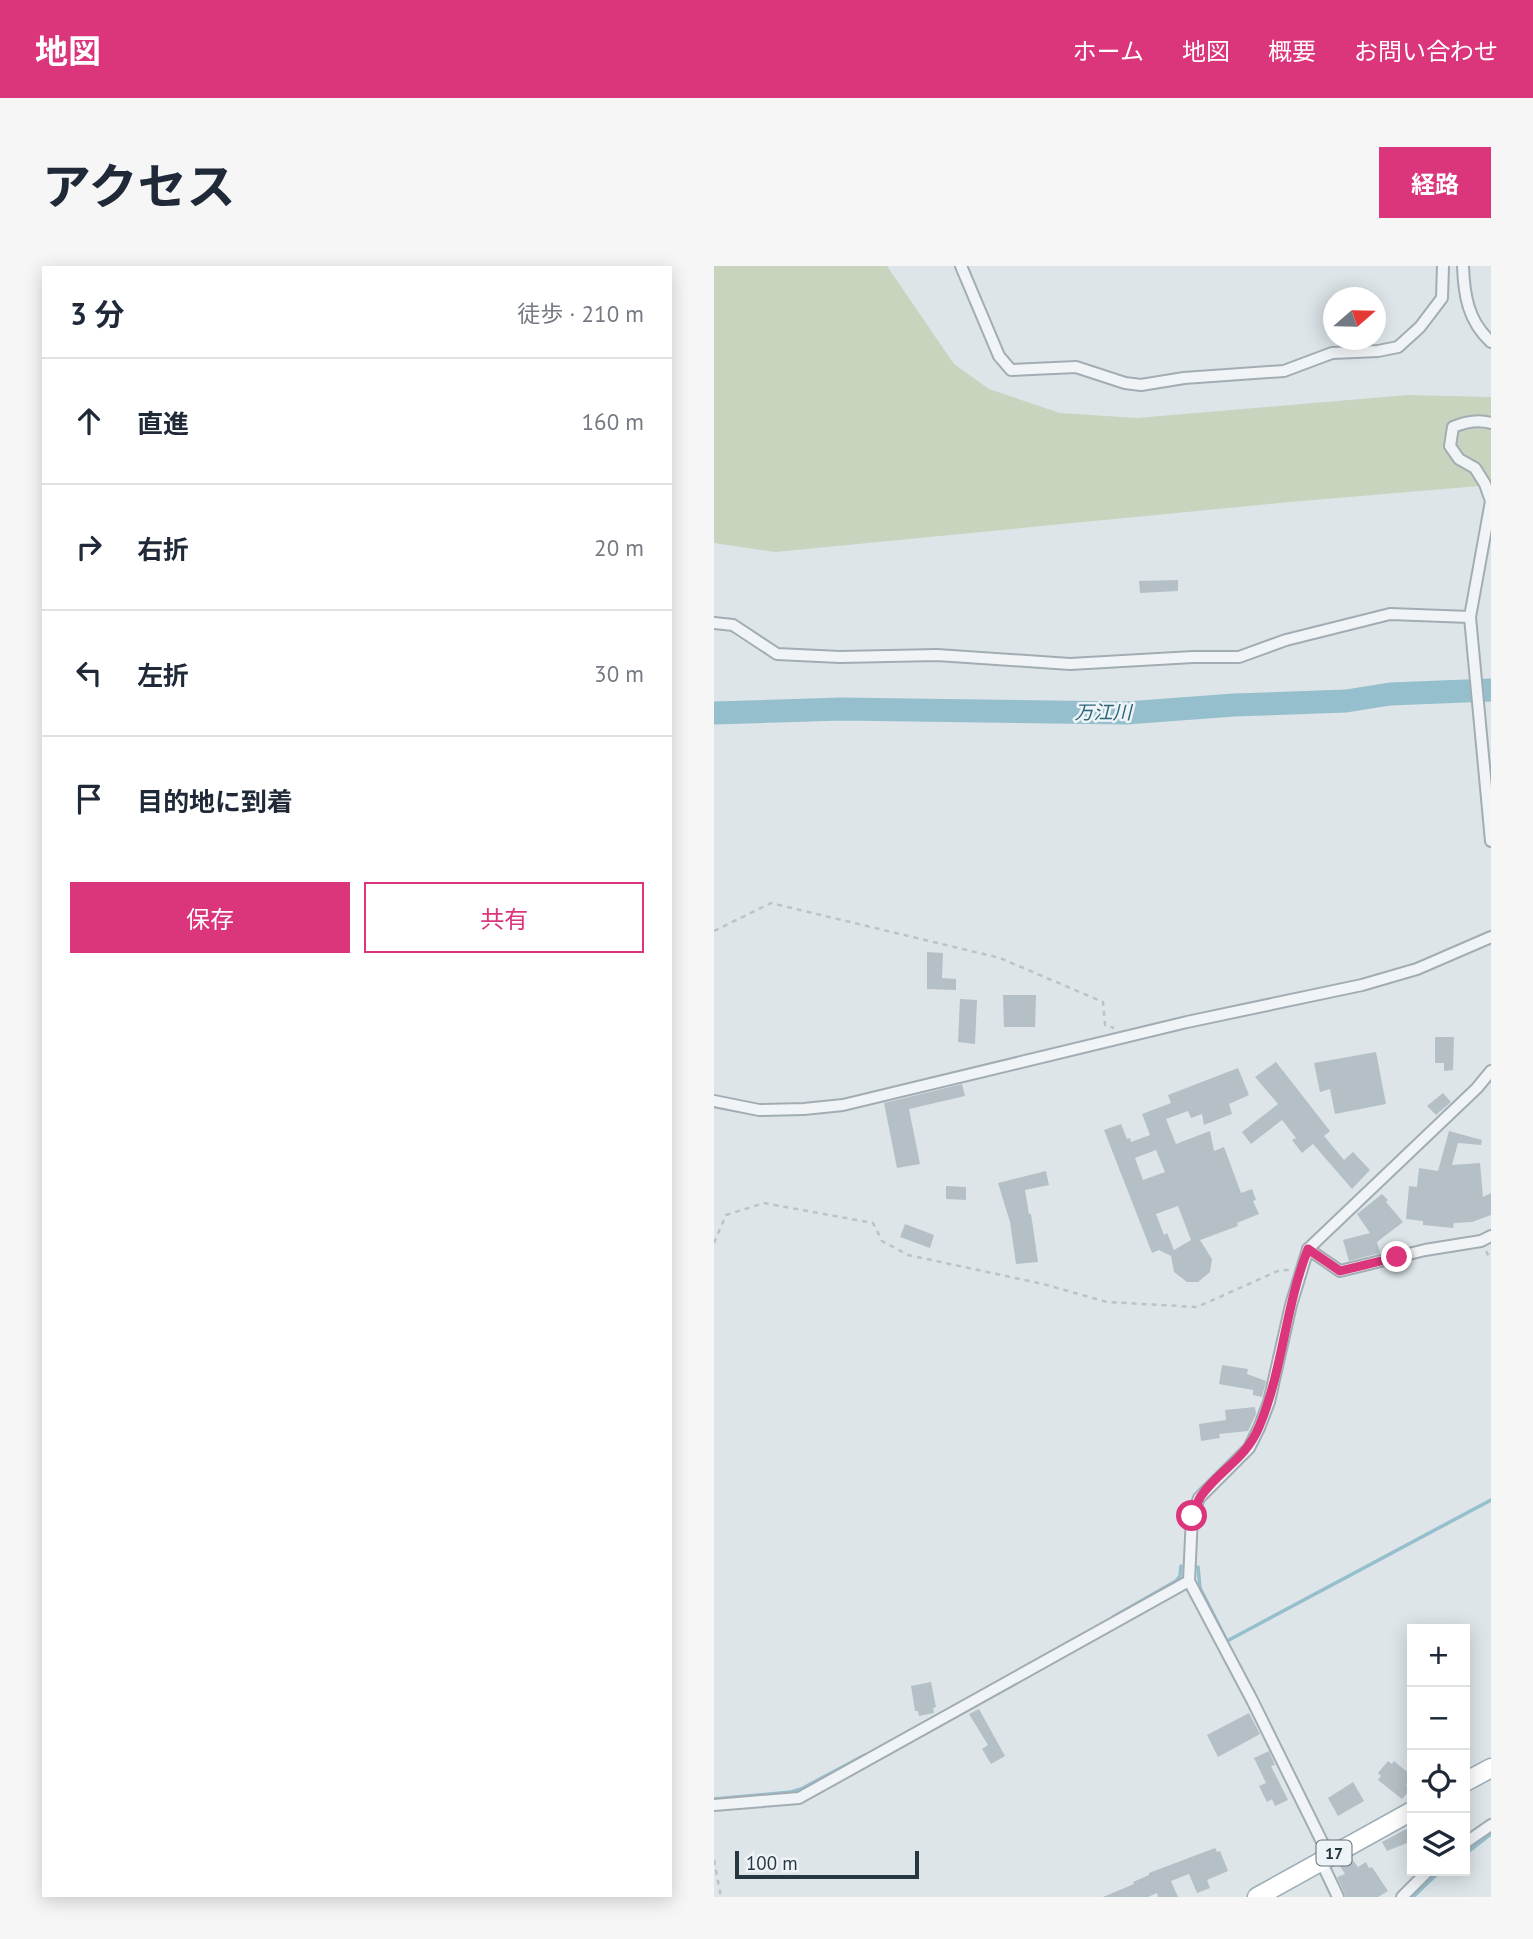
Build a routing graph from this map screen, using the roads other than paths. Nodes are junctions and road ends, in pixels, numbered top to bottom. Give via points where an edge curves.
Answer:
1 (961, 266) edge
2 (1443, 266) edge
3 (1463, 266) edge
4 (1491, 342) edge
5 (1491, 423) edge
6 (1470, 617) junction
7 (714, 623) edge
8 (1491, 841) edge
9 (1491, 937) edge
10 (1491, 1071) edge
11 (714, 1101) edge
12 (1491, 1236) edge
13 (1308, 1249) junction
14 (1189, 1581) junction
15 (1491, 1768) edge
16 (1470, 1779) edge
17 (714, 1805) edge
18 (1408, 1813) edge
19 (1491, 1825) edge
20 (1470, 1840) edge
21 (1325, 1858) junction
22 (1423, 1876) edge
23 (1256, 1897) edge
24 (1338, 1897) edge
25 (1402, 1897) edge

1 - 2 street via 999,356 1011,370 1076,367 1142,385 1284,371 1332,353 1398,347 1442,298
3 - 4 street via 1464,296 1472,318
5 - 6 street via 1465,422 1452,427 1450,446 1459,459 1475,468 1491,501
6 - 7 street via 1390,614 1239,657 1070,664 937,655 777,654 733,625
6 - 8 street
9 - 11 street via 1417,969 1362,985 843,1105 759,1110
10 - 13 street
12 - 13 street via 1340,1271
13 - 14 street via 1259,1428 1249,1448 1199,1498 1192,1516
14 - 17 street via 799,1798
14 - 21 street via 1252,1700
15 - 16 main road
18 - 21 main road, 17
19 - 20 street
21 - 23 main road, 17
21 - 24 street
22 - 25 street

